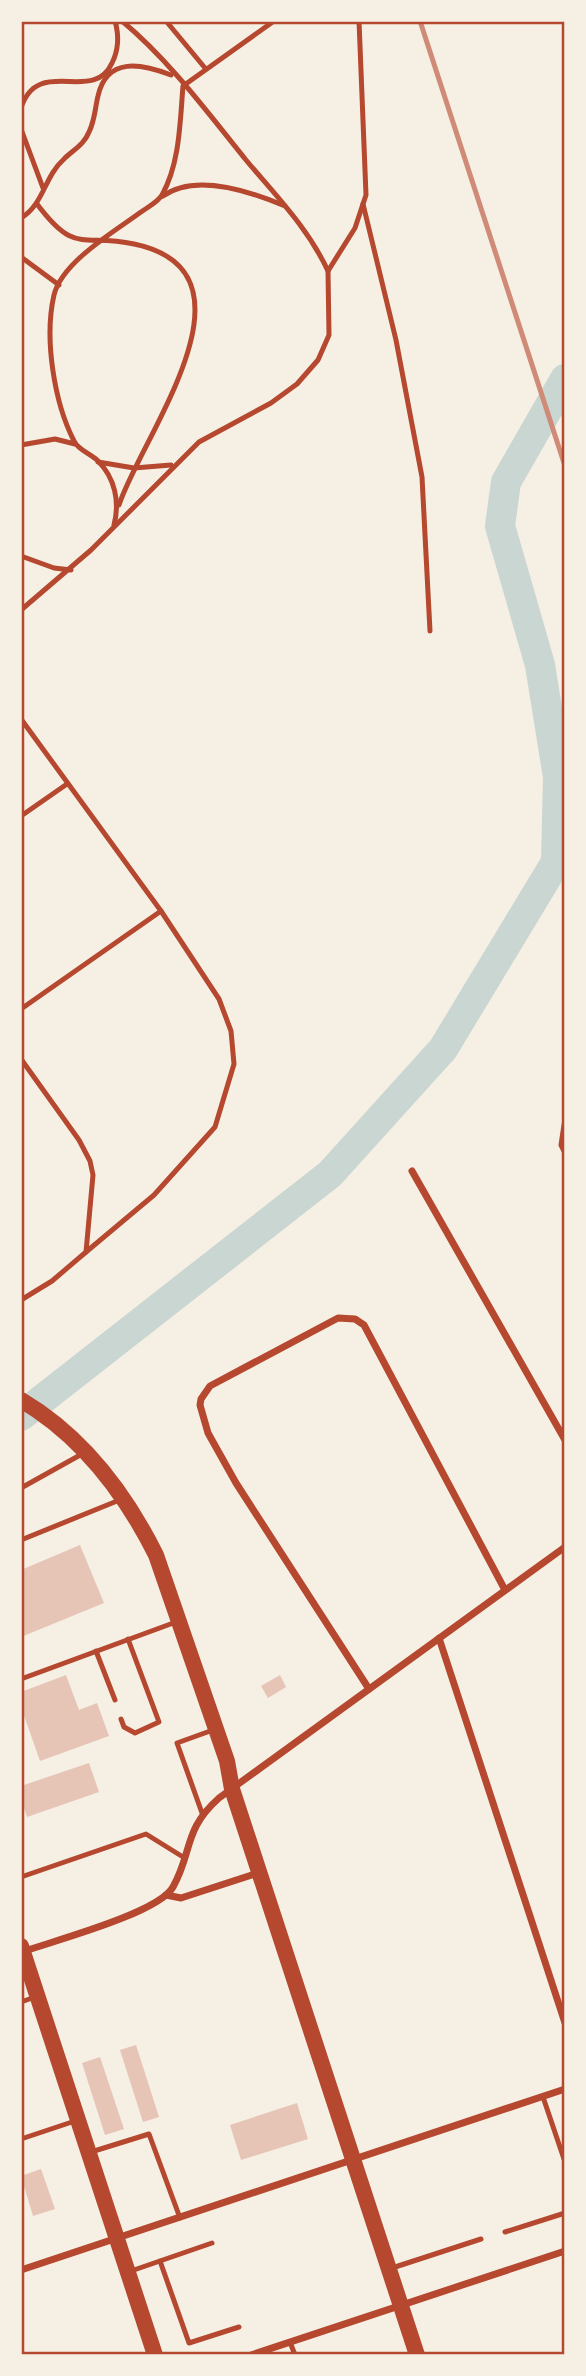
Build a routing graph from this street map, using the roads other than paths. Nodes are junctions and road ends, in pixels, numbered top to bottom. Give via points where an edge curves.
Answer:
1 (115, 21) edge
2 (122, 21) edge
3 (166, 21) edge
4 (359, 21) edge
5 (272, 22) edge
6 (205, 68) junction
7 (107, 74) junction
8 (174, 76) junction
9 (183, 86) junction
10 (21, 108) edge
11 (21, 129) edge
12 (43, 188) junction
13 (161, 197) junction
14 (37, 204) junction
15 (363, 204) junction
16 (288, 207) junction
17 (21, 218) edge
18 (100, 243) junction
19 (21, 257) edge
20 (328, 271) junction
21 (59, 285) junction
22 (75, 444) junction
23 (21, 445) edge
24 (99, 462) junction
25 (174, 464) junction
26 (134, 468) junction
27 (119, 508) junction
28 (113, 528) junction
29 (21, 556) edge
30 (71, 570) junction
31 (21, 610) edge
32 (430, 632) dead end
33 (21, 719) edge
34 (67, 784) junction
35 (21, 816) edge
36 (161, 911) junction
37 (21, 1009) edge
38 (21, 1059) edge
39 (565, 1125) edge
40 (565, 1151) edge
41 (412, 1171) dead end
42 (86, 1252) junction
43 (21, 1300) edge
44 (21, 1400) edge
45 (565, 1440) edge
46 (85, 1452) junction
47 (21, 1488) edge
48 (124, 1498) junction
49 (21, 1540) edge
50 (565, 1548) edge
51 (505, 1590) junction
52 (178, 1620) junction
53 (439, 1638) junction
54 (128, 1639) junction
55 (96, 1651) junction
56 (21, 1679) edge
57 (369, 1689) junction
58 (114, 1700) dead end
59 (121, 1719) dead end
60 (216, 1729) junction
61 (232, 1789) junction
62 (202, 1813) junction
63 (183, 1857) junction
64 (259, 1873) junction
65 (21, 1877) edge
66 (166, 1895) junction
67 (22, 1950) edge
68 (37, 1996) junction
69 (21, 2001) edge
70 (565, 2023) edge
71 (565, 2089) edge
72 (542, 2097) junction
73 (78, 2120) junction
74 (21, 2138) edge
75 (89, 2153) junction
76 (353, 2161) junction
77 (565, 2162) edge
78 (565, 2213) edge
79 (180, 2218) junction
80 (505, 2232) dead end
81 (117, 2239) junction
82 (481, 2239) dead end
83 (212, 2243) dead end
84 (565, 2251) edge
85 (160, 2261) junction
86 (389, 2269) junction
87 (21, 2270) edge
88 (128, 2272) junction
89 (400, 2306) junction
90 (239, 2327) dead end
91 (290, 2342) junction
92 (155, 2355) edge
93 (251, 2355) edge
94 (295, 2355) edge
95 (417, 2355) edge

1 - 7 lane via 119,34
2 - 8 lane
3 - 6 lane
4 - 15 lane
5 - 6 lane
6 - 9 lane
7 - 8 lane via 124,65 143,65
7 - 10 lane via 96,81 37,84
7 - 12 lane via 89,134 63,159
8 - 9 lane
9 - 13 lane via 173,165
9 - 16 lane
11 - 12 lane
12 - 14 lane
13 - 16 lane via 168,192 223,186
13 - 18 lane
14 - 17 lane
14 - 18 lane via 51,223 70,237
15 - 20 lane via 355,228
15 - 32 lane via 396,340 422,477
16 - 20 lane via 316,245
18 - 21 lane
18 - 26 lane via 128,242 154,248 187,274 193,289 194,316 181,376
19 - 21 lane
20 - 25 lane via 329,335 318,360 271,403 223,426
21 - 22 lane via 51,327 53,361
22 - 23 lane via 55,439
22 - 24 lane
24 - 26 lane
24 - 27 lane via 112,480
25 - 26 lane
25 - 28 lane
26 - 27 lane
27 - 28 lane
28 - 30 lane
29 - 30 lane
30 - 31 lane
33 - 34 lane
34 - 35 lane
34 - 36 lane
36 - 37 lane
36 - 42 lane via 219,999 231,1031 234,1064 215,1127 154,1195
38 - 42 lane via 90,1161 93,1175
39 - 40 street
41 - 45 street
42 - 43 lane
44 - 46 main road via 65,1431
46 - 47 lane
46 - 48 main road
48 - 49 lane
48 - 52 main road via 156,1555
50 - 51 street
51 - 53 street
51 - 57 street via 364,1325 338,1318 210,1386 200,1405 208,1433
52 - 54 lane
52 - 60 main road
53 - 57 street
53 - 70 street
54 - 55 lane
54 - 59 lane via 159,1722 135,1732 124,1727
55 - 56 lane
55 - 58 lane
57 - 61 street
60 - 61 main road
60 - 62 lane via 177,1743
61 - 62 street
61 - 64 main road
62 - 63 street
63 - 65 lane via 146,1834
63 - 66 street
64 - 66 street via 181,1898
64 - 76 main road
66 - 67 street via 123,1918
67 - 68 main road
68 - 69 lane
68 - 73 main road
71 - 72 street
72 - 76 street
72 - 77 lane
73 - 74 lane
73 - 75 main road
75 - 79 lane via 149,2134
75 - 81 main road
76 - 79 street
76 - 86 main road
78 - 80 lane
79 - 81 street
81 - 87 street
81 - 88 main road
82 - 86 lane
83 - 85 lane
84 - 89 street
85 - 88 lane
85 - 90 lane via 189,2343
86 - 89 main road
88 - 92 main road
89 - 91 street
89 - 95 main road
91 - 93 street
91 - 94 lane

